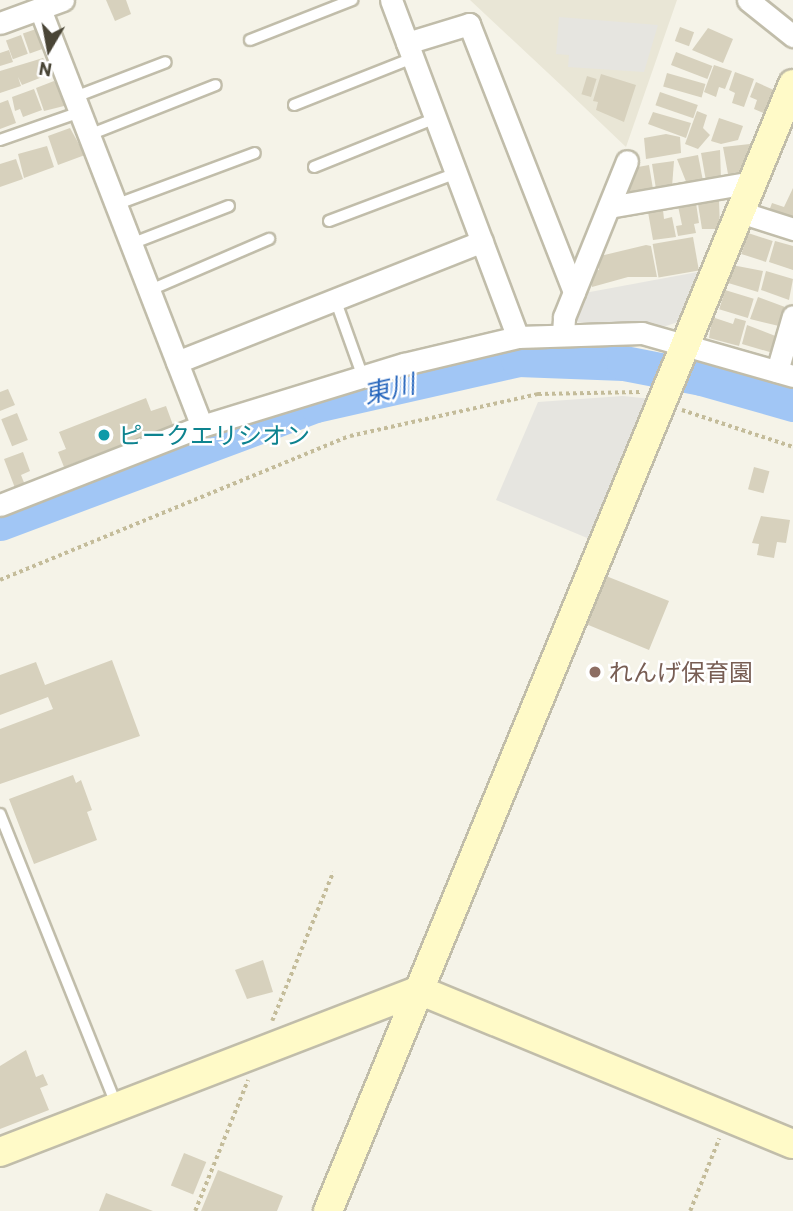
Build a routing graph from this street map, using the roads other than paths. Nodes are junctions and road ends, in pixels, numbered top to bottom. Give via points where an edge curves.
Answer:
1 (63, 0) edge
2 (352, 0) edge
3 (391, 0) edge
4 (748, 0) edge
5 (40, 9) junction
6 (0, 23) edge
7 (793, 36) edge
8 (250, 40) dead end
9 (410, 50) junction
10 (166, 62) dead end
11 (793, 84) edge
12 (216, 85) dead end
13 (77, 104) junction
14 (294, 105) dead end
15 (436, 118) junction
16 (89, 135) junction
17 (0, 140) edge
18 (255, 153) dead end
19 (627, 161) dead end
20 (314, 167) dead end
21 (457, 173) junction
22 (752, 182) junction
23 (115, 205) junction
24 (229, 206) dead end
25 (609, 208) junction
26 (740, 212) junction
27 (329, 221) dead end
28 (793, 229) edge
29 (269, 239) dead end
30 (482, 241) junction
31 (130, 244) junction
32 (148, 291) junction
33 (574, 292) junction
34 (335, 299) junction
35 (793, 316) edge
36 (563, 332) junction
37 (518, 337) junction
38 (684, 347) junction
39 (177, 362) junction
40 (785, 373) edge
41 (363, 377) junction
42 (202, 426) junction
43 (0, 505) edge
44 (0, 814) edge
45 (419, 990) junction
46 (117, 1106) junction
47 (793, 1144) edge
48 (0, 1152) edge
49 (328, 1211) edge

1 - 5 street
2 - 8 lane
3 - 9 street
4 - 7 street
5 - 6 street
5 - 13 street
9 - 14 lane
9 - 15 street
9 - 33 street via 469,24
10 - 13 lane
11 - 22 street
12 - 16 lane
13 - 16 street
13 - 17 lane
15 - 20 lane
15 - 21 street
16 - 23 street
18 - 23 lane
19 - 25 street
21 - 27 lane
21 - 30 street
22 - 25 street
22 - 26 street
23 - 31 street
24 - 31 lane
25 - 33 street
26 - 28 street
26 - 38 street
29 - 32 lane
30 - 34 street
30 - 37 street
31 - 32 street
32 - 39 street
33 - 36 street
34 - 39 street
34 - 41 lane
35 - 40 street
36 - 37 street
36 - 38 street via 635,332
37 - 41 street
38 - 40 street
38 - 45 street
39 - 42 street
41 - 42 street
42 - 43 street
44 - 46 lane
45 - 46 street
45 - 47 street
45 - 49 street
46 - 48 street

